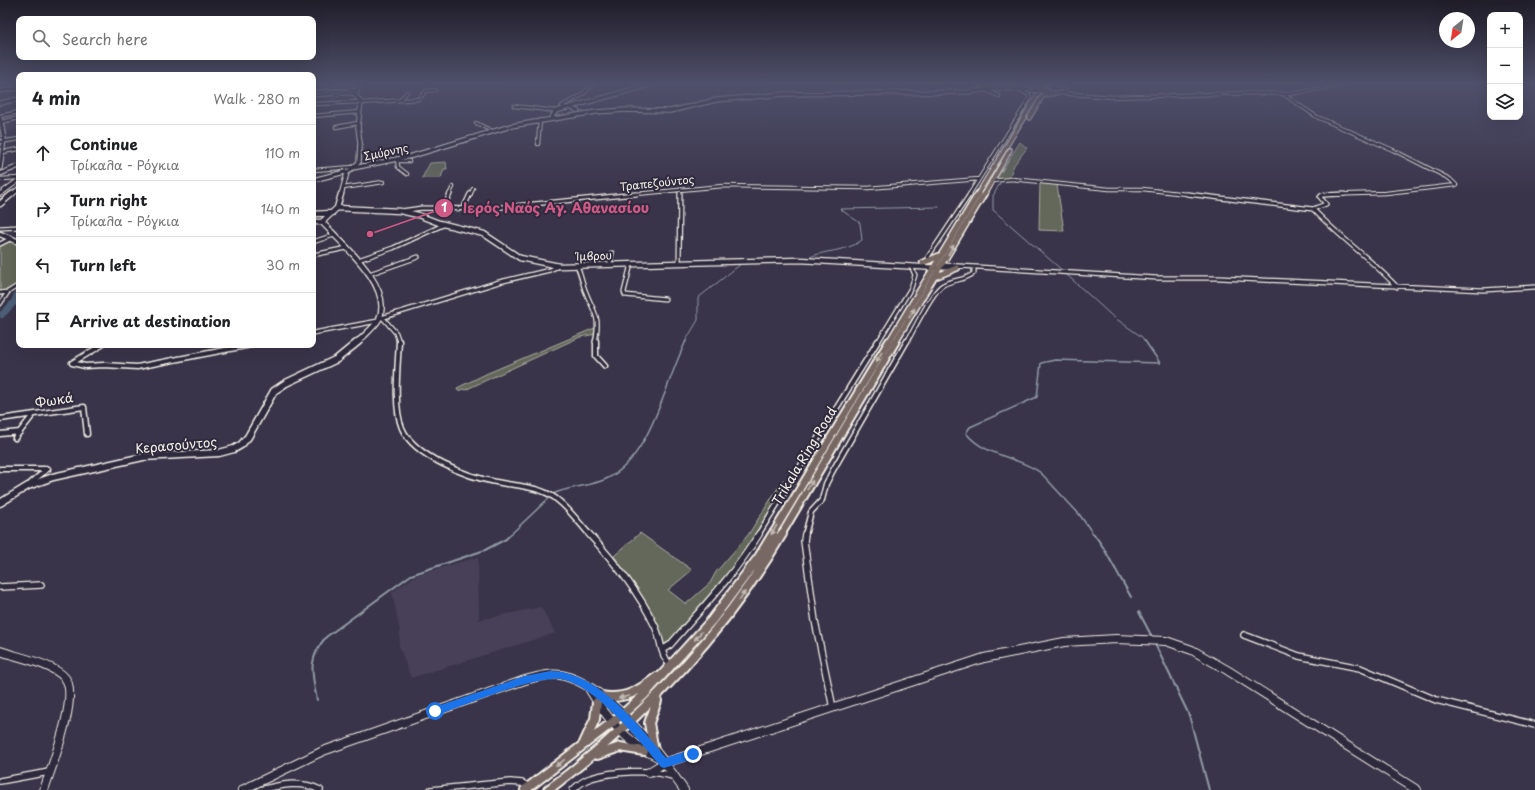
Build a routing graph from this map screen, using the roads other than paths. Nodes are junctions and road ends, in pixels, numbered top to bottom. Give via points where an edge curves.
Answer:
1 (540, 120) edge
2 (536, 121) edge
3 (1016, 121) edge
4 (1024, 121) edge
5 (1028, 121) edge
6 (1325, 121) edge
7 (358, 122) joint
8 (476, 123) dead end
9 (1, 127) edge
10 (336, 127) dead end
11 (492, 131) junction
12 (2, 134) edge
13 (16, 140) edge
14 (2, 142) edge
15 (538, 144) dead end
16 (2, 149) edge
17 (16, 149) edge
18 (397, 160) junction
19 (409, 161) dead end
20 (16, 167) edge
21 (0, 169) edge
22 (352, 169) junction
23 (10, 170) junction
24 (316, 171) edge
25 (0, 174) edge
26 (407, 174) dead end
27 (0, 179) edge
28 (16, 179) edge
29 (316, 179) edge
30 (979, 179) junction
31 (16, 181) edge
32 (991, 181) junction
33 (383, 182) dead end
34 (10, 186) junction
35 (454, 187) dead end
36 (343, 188) junction
37 (473, 189) dead end
38 (680, 189) junction
39 (16, 191) edge
40 (0, 194) edge
41 (0, 197) edge
42 (1, 202) edge
43 (337, 208) junction
44 (443, 209) junction
45 (463, 209) junction
46 (1312, 209) junction
47 (400, 211) junction
48 (333, 213) junction
49 (316, 214) edge
50 (316, 222) edge
51 (322, 222) junction
52 (443, 225) junction
53 (16, 227) edge
54 (0, 228) edge
55 (0, 234) edge
56 (334, 235) junction
57 (10, 239) junction
58 (16, 241) edge
59 (316, 241) edge
60 (0, 244) edge
61 (347, 248) junction
62 (612, 253) dead end
63 (316, 255) edge
64 (418, 257) dead end
65 (358, 260) junction
66 (679, 263) junction
67 (923, 263) joint
68 (610, 264) junction
69 (631, 264) junction
70 (903, 264) junction
71 (932, 264) junction
72 (910, 265) junction
73 (559, 266) junction
74 (577, 266) junction
75 (942, 266) junction
76 (957, 268) junction
77 (972, 268) junction
78 (369, 274) junction
79 (935, 276) junction
80 (16, 287) edge
81 (1397, 287) junction
82 (1535, 288) edge
83 (8, 292) junction
84 (0, 293) edge
85 (664, 299) dead end
86 (0, 304) edge
87 (380, 319) junction
88 (316, 332) edge
89 (97, 348) edge
90 (235, 348) edge
91 (605, 366) dead end
92 (32, 415) junction
93 (0, 419) edge
94 (20, 432) junction
95 (0, 434) edge
96 (87, 434) dead end
97 (15, 438) dead end
98 (0, 470) edge
99 (28, 486) junction
100 (0, 502) edge
101 (41, 586) dead end
102 (0, 587) edge
103 (1244, 635) dead end
104 (662, 650) junction
105 (0, 651) edge
106 (670, 668) junction
107 (659, 696) junction
108 (599, 699) junction
109 (833, 709) junction
110 (622, 715) junction
111 (613, 722) junction
112 (631, 724) junction
113 (1535, 725) edge
114 (622, 732) junction
115 (583, 745) junction
116 (644, 751) junction
117 (592, 757) junction
118 (659, 757) junction
119 (49, 772) junction
120 (649, 772) junction
121 (677, 778) junction
122 (0, 781) edge
123 (527, 788) edge
124 (44, 790) edge
125 (244, 790) edge
126 (260, 790) edge
127 (320, 790) edge
128 (431, 790) edge
129 (548, 790) edge
130 (573, 790) edge
131 (684, 790) edge
132 (1417, 790) edge

1 - 15 street
2 - 11 street, Σμύρνης
3 - 30 street
4 - 71 main road, Trikala Ring Road
5 - 32 main road, Trikala Ring Road
6 - 46 street via 1393,150 1450,179 1456,185 1386,193 1322,195 1320,197 1326,204
7 - 10 street
7 - 22 street via 360,157
8 - 11 street
9 - 12 street
11 - 18 street, Σμύρνης
12 - 14 street
13 - 14 street
14 - 16 street
16 - 17 street
16 - 21 street
18 - 19 street
18 - 22 street, Σμύρνης
18 - 26 street via 398,167
20 - 23 street
21 - 23 street
22 - 24 street
22 - 29 street, Σμύρνης
22 - 36 street
23 - 25 street
27 - 28 street
30 - 38 street, Τραπεζούντος via 874,187 750,185
30 - 71 street via 928,258
31 - 34 street
32 - 46 street via 1012,179 1109,189 1142,189
75 -> 32 main road, Trikala Ring Road
33 - 36 street
34 - 40 street
34 - 41 street
35 - 44 street
36 - 43 street
37 - 45 street
38 - 45 street, Τραπεζούντος via 576,201
38 - 66 street
39 - 42 street
43 - 47 street, Τραπεζούντος
43 - 48 street
44 - 45 street, Τραπεζούντος
44 - 47 street, Τραπεζούντος via 417,208
46 - 81 street
47 - 52 street, Ίμβρου
48 - 49 street
48 - 51 street
50 - 51 street
51 - 56 street
52 - 65 street via 393,248
52 - 73 street, Ίμβρου via 488,236 520,258
53 - 54 street
55 - 57 street
56 - 59 street
56 - 61 street
57 - 58 street
57 - 60 street
61 - 63 street
61 - 65 street
62 - 68 street
64 - 78 street
65 - 78 street
66 - 69 street, Ίμβρου
66 - 70 street, Ίμβρου via 811,260
67 - 70 street
67 - 71 main road
68 - 69 street, Ίμβρου
68 - 74 street, Ίμβρου
69 - 85 street via 625,295
70 - 72 street
71 - 72 street
71 - 75 street
71 -> 106 main road, Trikala Ring Road via 758,557 720,611
72 - 104 street via 915,276 911,288 746,554 708,603 670,645
73 - 74 street, Ίμβρου
73 - 87 street via 508,279
74 - 91 street via 584,289 597,312 598,329 594,352
75 - 76 street
75 - 77 street
75 - 79 main road, Trikala Ring Road
76 - 77 street
76 - 79 main road
77 - 81 street
77 - 109 street via 974,273 970,277 943,284 937,290 832,472 826,484 824,497 815,506 806,526 806,563
78 - 87 street via 378,285
107 -> 79 main road, Trikala Ring Road via 696,654 753,580
80 - 83 street
81 - 82 street via 1483,290
83 - 84 street
83 - 86 street
87 - 88 street
87 - 99 street, Κερασούντος via 355,345 337,359 274,391 248,437 234,449 219,453 143,457 53,477
87 - 104 street via 399,340 397,381 400,421 413,443 433,458 458,471 490,481 549,493 616,565 651,618
89 - 90 street via 72,363 137,367
92 - 93 street, Φωκά
92 - 94 street
92 - 96 street, Φωκά via 84,407
94 - 95 street
94 - 97 street
98 - 99 street via 48,469
99 - 100 street, Κερασούντος
101 - 102 street
103 - 113 street via 1299,656 1360,668 1436,700
104 - 106 street
105 - 119 street via 54,669 69,682 70,706
106 -> 108 main road via 628,697
106 - 110 main road, Trikala Ring Road
107 - 112 main road, Trikala Ring Road
107 - 118 main road via 649,723
108 - 110 street
108 - 111 street
108 - 115 main road via 595,724
108 - 125 street via 576,680 560,675 525,680 323,751
109 - 118 street
109 - 132 street via 969,662 1003,653 1077,641 1162,641 1180,645 1208,659
110 - 111 main road, Trikala Ring Road
110 - 112 street
111 - 114 street
111 - 115 main road, Trikala Ring Road
112 - 114 main road, Trikala Ring Road
112 - 118 street
114 - 116 street
114 - 117 main road, Trikala Ring Road
115 -> 123 main road, Trikala Ring Road
116 - 117 main road via 620,747
116 - 118 street
117 - 129 main road, Trikala Ring Road
118 - 120 street
118 - 121 street
119 - 122 street
119 - 124 street
120 - 121 street via 666,773
120 - 130 street via 598,776
121 - 131 street
123 - 128 street via 522,783 510,782
126 - 127 street via 295,783 310,785

